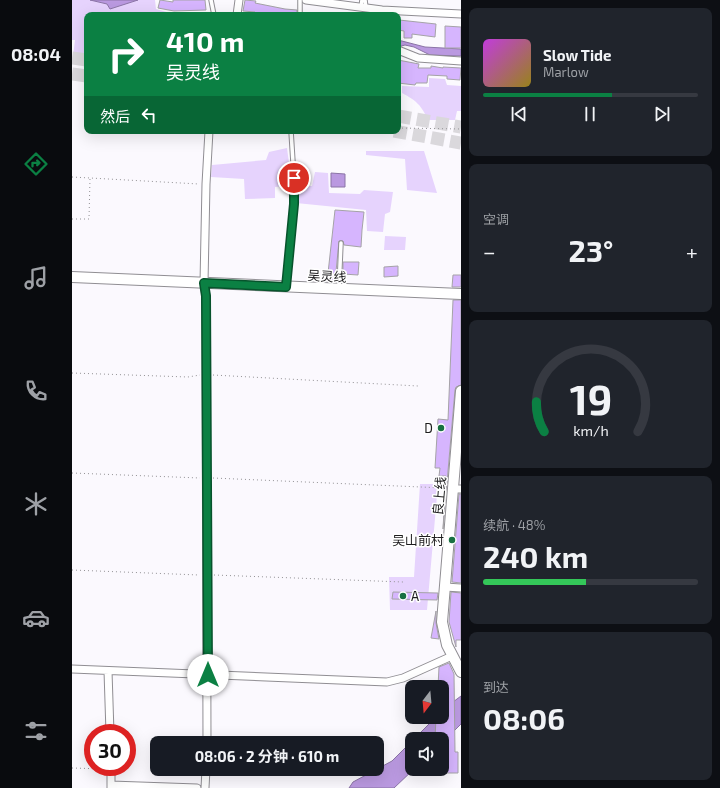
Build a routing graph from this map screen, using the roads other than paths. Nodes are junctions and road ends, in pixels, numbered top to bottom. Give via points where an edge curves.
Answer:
1 (211, 0) edge
2 (239, 0) edge
3 (300, 0) edge
4 (306, 0) edge
5 (365, 0) edge
6 (363, 5) edge
7 (213, 12) edge
8 (237, 12) edge
9 (300, 12) edge
10 (461, 14) edge
11 (401, 51) edge
12 (461, 61) edge
13 (209, 134) edge
14 (291, 134) edge
15 (341, 243) dead end
16 (72, 277) edge
17 (204, 283) junction
18 (286, 287) junction
19 (339, 289) junction
20 (461, 294) edge
21 (461, 391) edge
22 (457, 489) edge
23 (445, 587) junction
24 (461, 588) edge
25 (452, 656) junction
26 (72, 669) edge
27 (108, 671) junction
28 (461, 672) edge
29 (208, 675) junction
30 (110, 724) edge
31 (207, 736) edge
32 (111, 776) edge
33 (206, 776) edge
34 (111, 787) edge
35 (197, 788) edge
36 (205, 788) edge

1 - 7 lane
2 - 8 street
3 - 9 lane
4 - 6 street
5 - 6 lane
6 - 10 street
11 - 12 street via 418,58
13 - 17 street
14 - 18 lane via 294,194
15 - 19 lane
16 - 17 street, 吴灵线
17 - 18 street, 吴灵线
17 - 29 street via 207,375
18 - 19 street, 吴灵线
19 - 20 street, 吴灵线
21 - 22 street, 良上线
22 - 23 street, 良上线
23 - 24 street
23 - 25 street, 良上线 via 443,630
25 - 28 street, 良上线
25 - 29 street via 403,678 387,682
26 - 27 street
27 - 29 street
27 - 30 street
29 - 31 street
32 - 34 street
33 - 36 street
34 - 35 street

